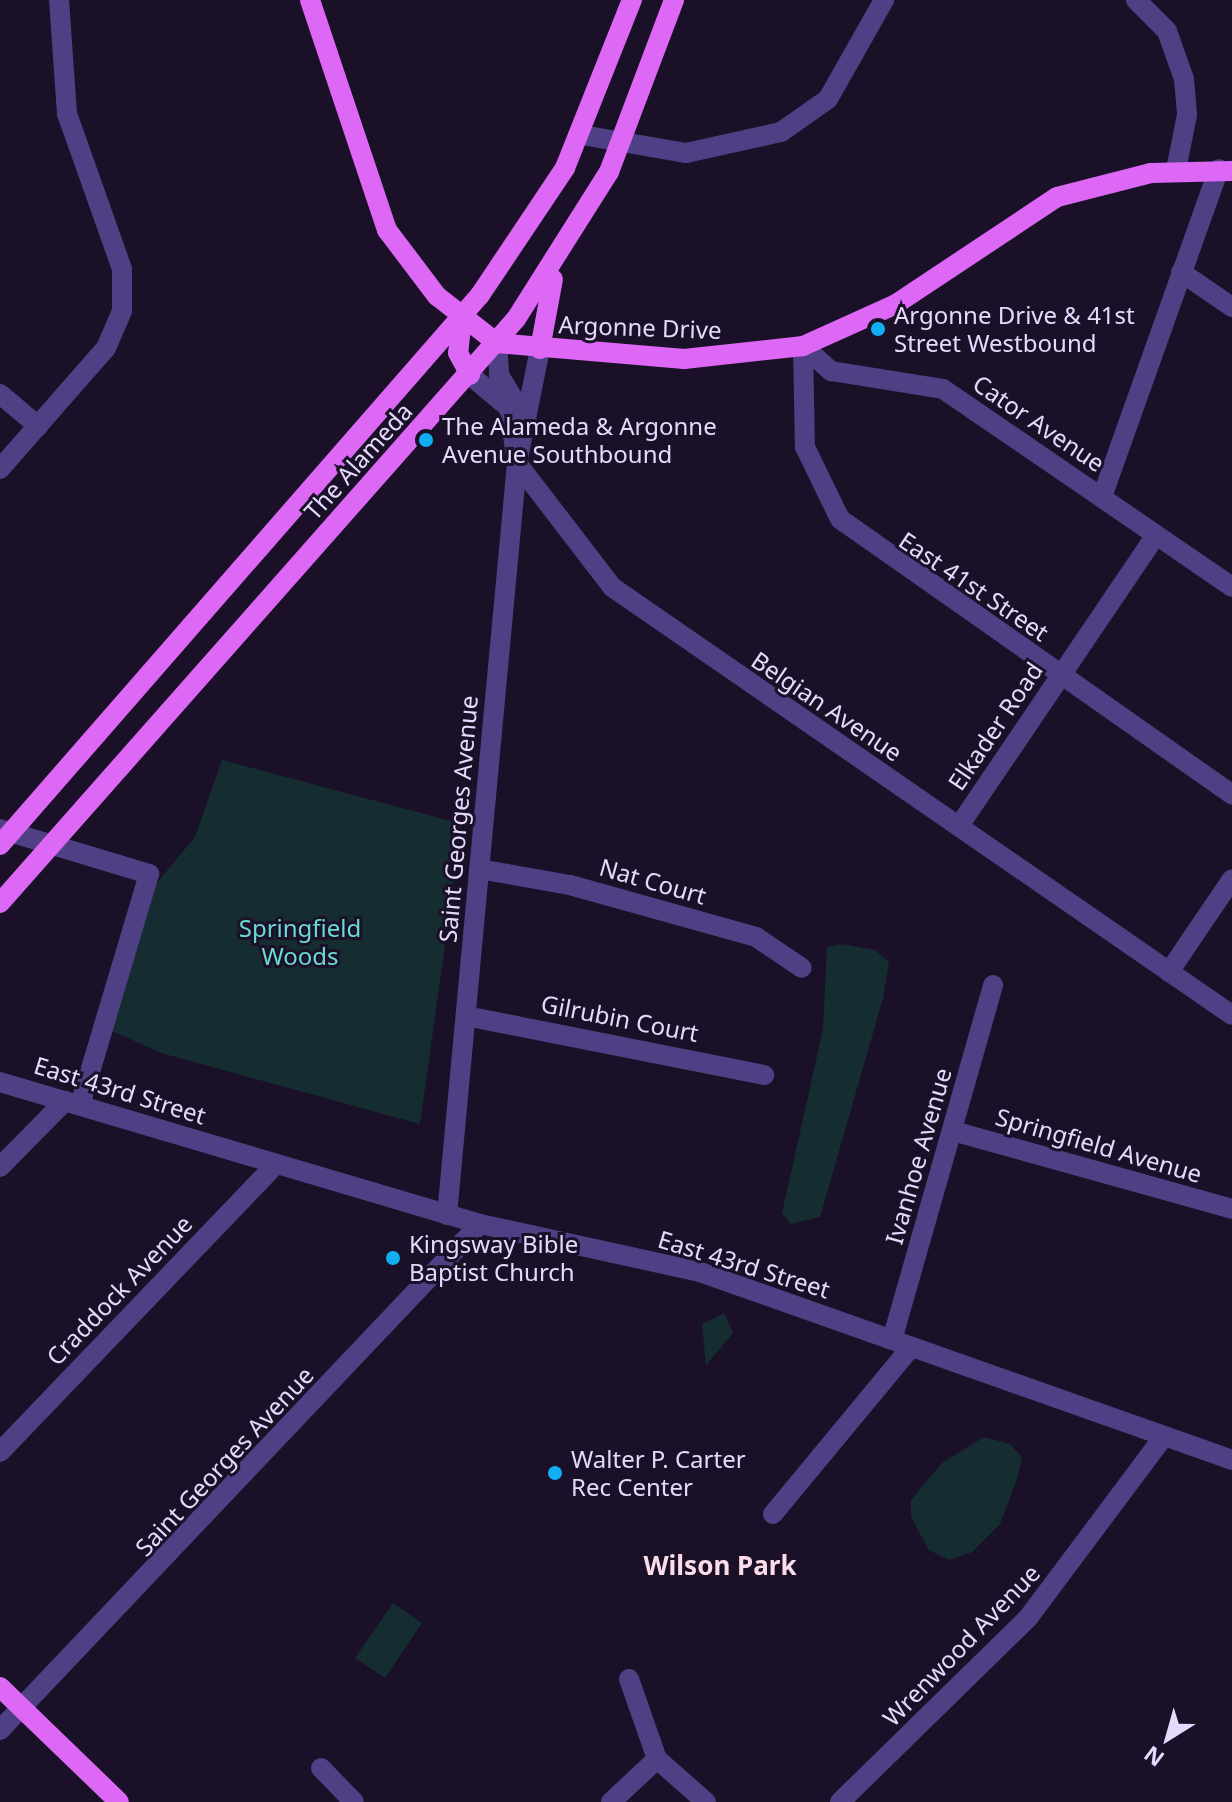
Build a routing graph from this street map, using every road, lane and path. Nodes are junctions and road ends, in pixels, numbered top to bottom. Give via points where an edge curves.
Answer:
1 (59, 0) edge
2 (310, 0) edge
3 (632, 0) edge
4 (674, 0) edge
5 (884, 0) edge
6 (1147, 3) edge
7 (582, 135) junction
8 (622, 144) junction
9 (1176, 170) junction
10 (1226, 170) edge
11 (562, 253) junction
12 (1181, 272) junction
13 (1232, 307) edge
14 (462, 317) junction
15 (497, 343) junction
16 (803, 346) junction
17 (540, 349) junction
18 (470, 375) junction
19 (0, 394) edge
20 (38, 426) junction
21 (528, 429) junction
22 (517, 463) junction
23 (0, 469) edge
24 (1102, 497) junction
25 (1156, 535) junction
26 (1232, 587) edge
27 (1060, 676) junction
28 (1232, 795) edge
29 (959, 826) junction
30 (4, 835) edge
31 (51, 844) junction
32 (479, 869) junction
33 (1232, 879) edge
34 (0, 903) edge
35 (802, 968) dead end
36 (1169, 972) junction
37 (993, 985) dead end
38 (1232, 1015) edge
39 (466, 1016) junction
40 (764, 1075) dead end
41 (0, 1082) edge
42 (72, 1103) junction
43 (953, 1131) junction
44 (276, 1164) junction
45 (0, 1167) edge
46 (1232, 1209) edge
47 (447, 1215) junction
48 (480, 1224) junction
49 (902, 1343) junction
50 (1164, 1436) junction
51 (0, 1452) edge
52 (1232, 1460) edge
53 (773, 1514) dead end
54 (629, 1679) dead end
55 (0, 1687) edge
56 (21, 1707) junction
57 (0, 1730) edge
58 (657, 1759) junction
59 (321, 1768) dead end
60 (119, 1802) edge
61 (354, 1802) edge
62 (611, 1802) edge
63 (706, 1802) edge
64 (840, 1802) edge

1 - 20 street via 67,114 124,292 106,348
2 - 14 main road, Argonne Drive via 378,211 409,265
3 - 7 main road, The Alameda
4 - 8 main road, The Alameda
5 - 8 street via 835,90 796,124 704,153
6 - 9 street via 1167,31 1184,79 1187,115
7 - 8 street
7 - 14 main road, The Alameda via 539,212
8 - 11 main road, The Alameda
9 - 10 main road, Argonne Drive
9 - 16 main road, Argonne Drive via 1090,186 1040,205 896,304
10 - 12 street
11 - 15 main road, The Alameda
11 - 17 main road via 543,308
12 - 13 street
12 - 24 street
14 - 15 main road, Argonne Drive
14 - 18 main road via 458,353
14 - 30 main road, The Alameda
15 - 17 main road, Argonne Drive
15 - 18 main road, The Alameda
15 - 21 street via 499,375 523,405
16 - 17 main road, Argonne Drive via 684,359
16 - 24 street, Cator Avenue via 831,371 943,389
16 - 27 street, East 41st Street via 805,447 840,519
17 - 21 street, Saint Georges Avenue
18 - 22 street, Belgian Avenue via 509,408
18 - 31 main road, The Alameda
19 - 20 street
20 - 23 street
21 - 22 street, Saint Georges Avenue
22 - 29 street, Belgian Avenue via 612,587
22 - 32 street, Saint Georges Avenue
24 - 25 street, Cator Avenue
25 - 26 street, Cator Avenue
25 - 27 street, Elkader Road
27 - 28 street, East 41st Street
27 - 29 street, Elkader Road
29 - 36 street, Belgian Avenue
30 - 31 street
31 - 34 main road, The Alameda
31 - 42 street via 149,874
32 - 35 street, Nat Court via 570,885 756,937
32 - 39 street, Saint Georges Avenue
33 - 36 street
36 - 38 street, Belgian Avenue
37 - 43 street, Ivanhoe Avenue
39 - 40 street, Gilrubin Court
39 - 47 street, Saint Georges Avenue
41 - 42 street, East 43rd Street
42 - 44 street, East 43rd Street
42 - 45 street
43 - 46 street, Springfield Avenue
43 - 49 street, Ivanhoe Avenue
44 - 47 street, East 43rd Street
44 - 51 street, Craddock Avenue
47 - 48 street, East 43rd Street
48 - 49 street, East 43rd Street via 700,1272
48 - 56 street, Saint Georges Avenue
49 - 50 street, East 43rd Street
49 - 53 street, Ivanhoe Avenue
50 - 52 street, East 43rd Street
50 - 64 street, Wrenwood Avenue via 1028,1618
54 - 58 street
55 - 56 main road
56 - 57 street, Saint Georges Avenue
56 - 60 main road
58 - 62 street
58 - 63 street
59 - 61 street

